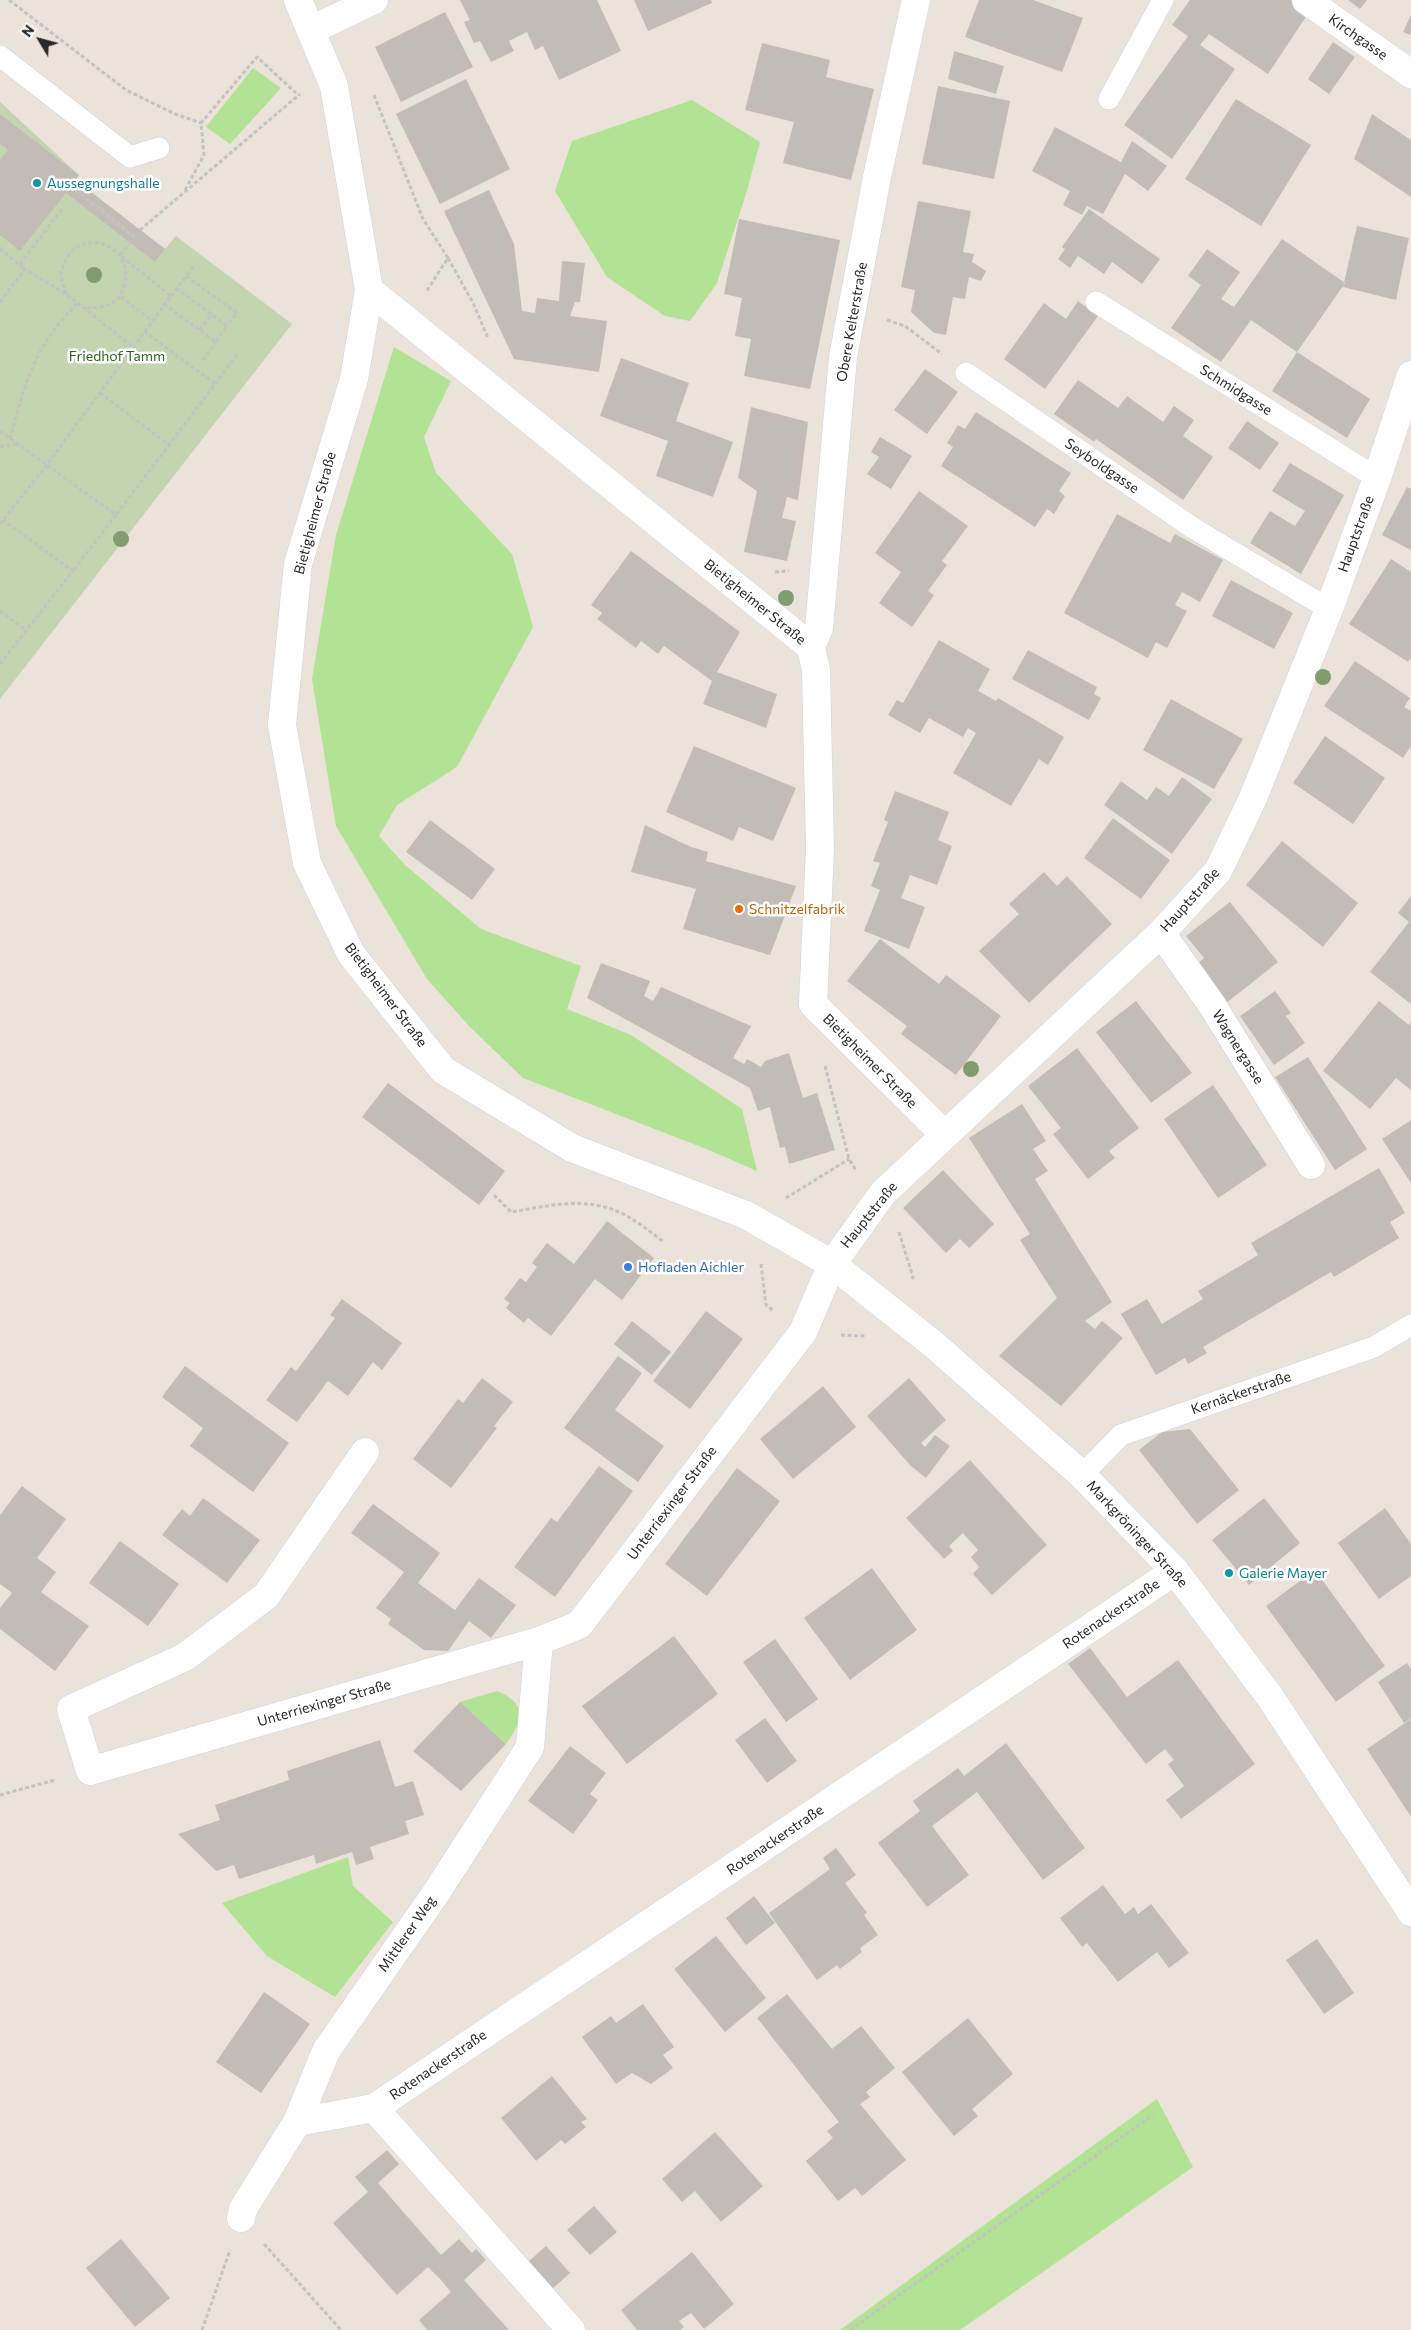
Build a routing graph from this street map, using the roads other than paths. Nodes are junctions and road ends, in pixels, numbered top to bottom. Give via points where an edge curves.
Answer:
1 (298, 0) edge
2 (374, 0) edge
3 (916, 0) edge
4 (1306, 0) edge
5 (1157, 1) edge
6 (310, 30) junction
7 (0, 56) edge
8 (1411, 74) edge
9 (1109, 99) dead end
10 (159, 148) dead end
11 (369, 290) junction
12 (1096, 302) dead end
13 (966, 373) road end
14 (1411, 376) edge
15 (1377, 478) junction
16 (1329, 609) junction
17 (811, 647) junction
18 (1161, 933) junction
19 (945, 1135) junction
20 (1311, 1165) dead end
21 (832, 1264) junction
22 (1411, 1325) edge
23 (365, 1452) dead end
24 (1082, 1475) junction
25 (1175, 1571) junction
26 (539, 1641) junction
27 (1411, 1912) edge
28 (374, 2108) junction
29 (297, 2122) junction
30 (241, 2218) road end
31 (571, 2330) edge

1 - 6 street, Bietigheimer Straße
2 - 6 street
3 - 17 street, Obere Kelterstraße via 877,177 844,357 819,628
4 - 8 street, Kirchgasse
5 - 9 lane
6 - 11 street, Bietigheimer Straße via 334,86
7 - 10 lane via 130,158
11 - 17 street, Bietigheimer Straße
11 - 21 street, Bietigheimer Straße via 354,379 298,564 282,725 307,863 351,954 443,1070 572,1148 746,1215
12 - 15 lane, Schmidgasse
13 - 16 lane, Seyboldgasse via 1193,528
14 - 15 street, Hauptstraße
15 - 16 street, Hauptstraße
16 - 18 street, Hauptstraße via 1254,798 1218,871
17 - 19 street, Bietigheimer Straße via 816,670 820,849 813,1004
18 - 19 street, Hauptstraße
18 - 20 street, Wagnergasse via 1212,1004
19 - 21 street, Hauptstraße via 883,1193
21 - 24 street, Markgröninger Straße via 933,1344
21 - 26 street, Unterriexinger Straße via 803,1332 579,1625
22 - 24 lane, Kernäckerstraße via 1374,1347 1121,1435
23 - 26 street, Unterriexinger Straße via 266,1596 185,1657 71,1710 90,1771
24 - 25 street, Markgröninger Straße
25 - 27 street, Markgröninger Straße via 1270,1697
25 - 28 street, Rotenackerstraße
26 - 29 street, Mittlerer Weg via 530,1748 436,1893 326,2051
28 - 29 street, Rotenackerstraße
28 - 31 street, Rotenackerstraße
29 - 30 street, Mittlerer Weg via 243,2208

